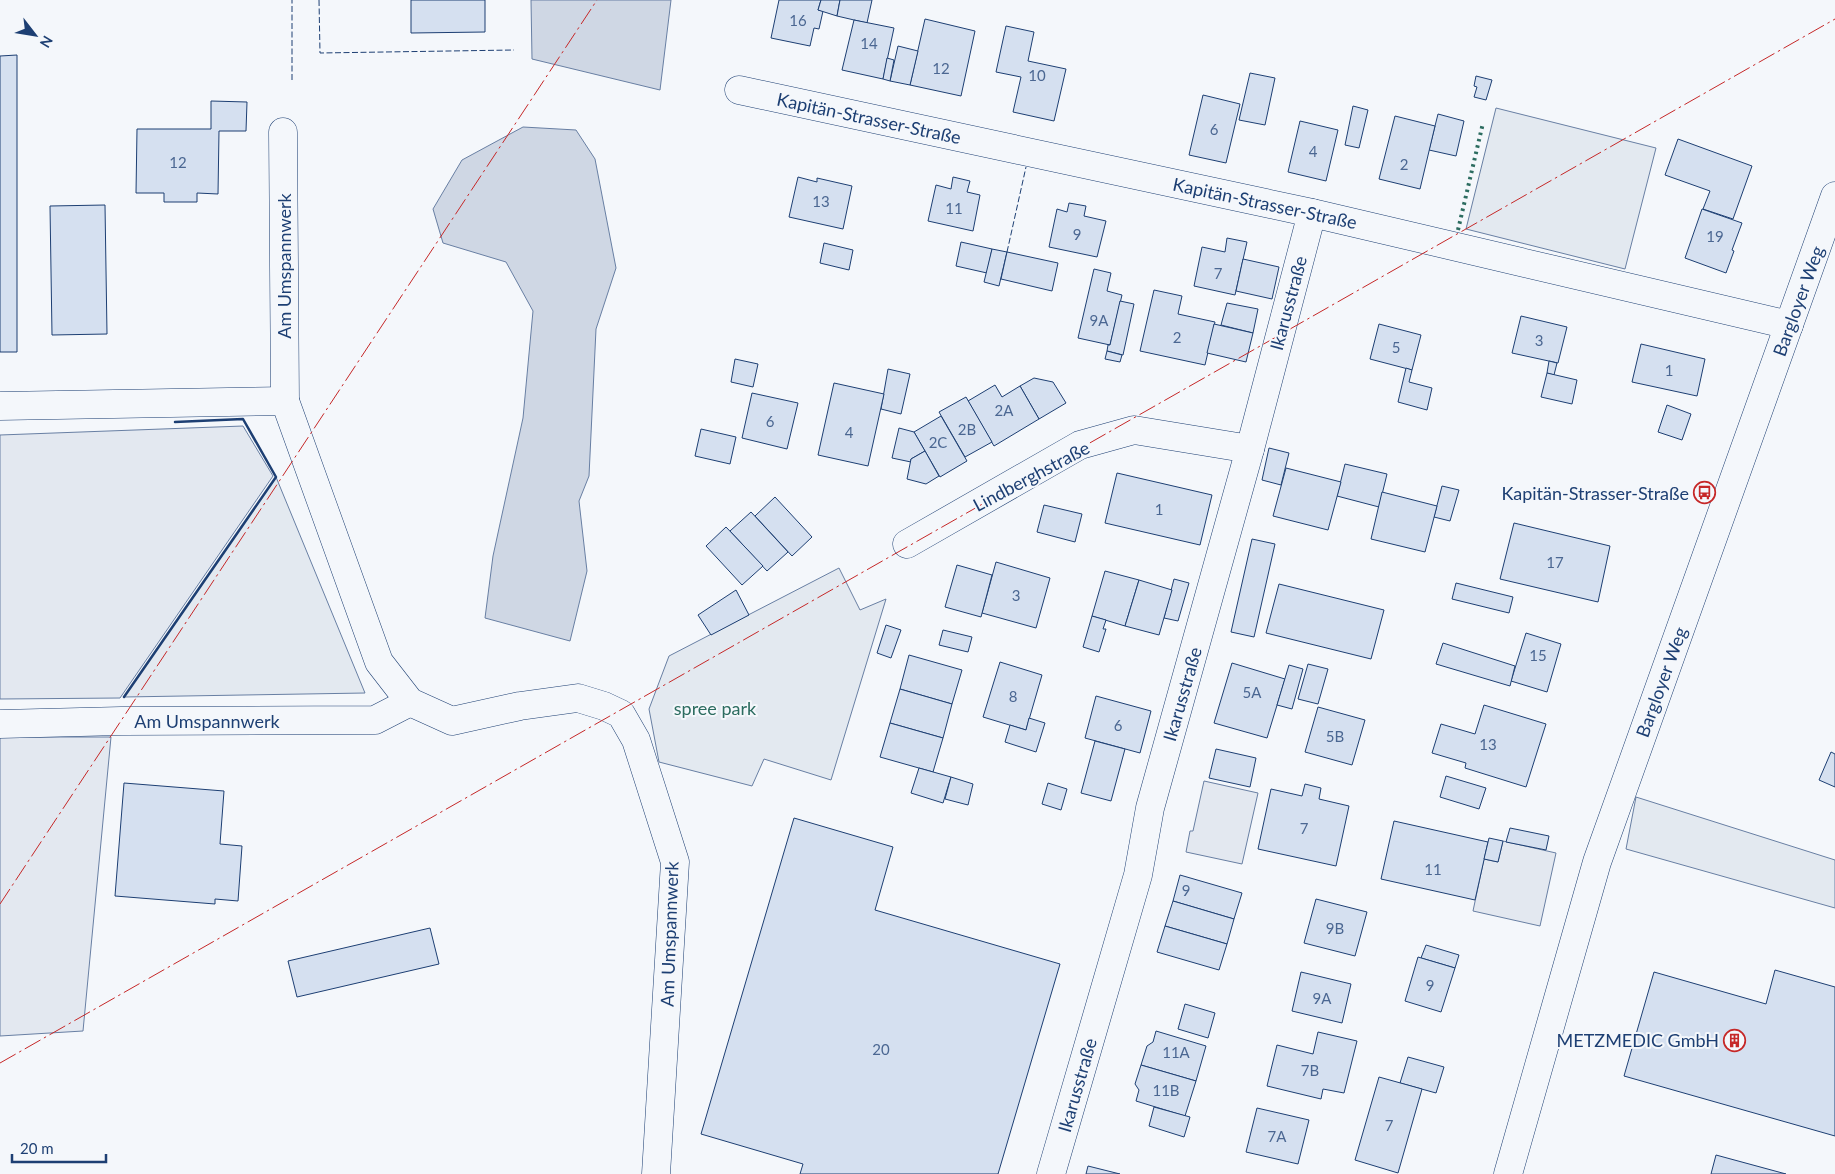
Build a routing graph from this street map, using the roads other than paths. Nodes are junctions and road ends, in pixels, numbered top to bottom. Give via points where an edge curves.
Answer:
1 (739, 90) dead end
2 (283, 132) dead end
3 (1835, 196) edge
4 (1312, 213) junction
5 (1789, 325) junction
6 (285, 401) junction
7 (0, 406) edge
8 (1250, 449) junction
9 (907, 544) dead end
10 (410, 702) junction
11 (0, 724) edge
12 (656, 1174) edge
13 (1051, 1174) edge
14 (1508, 1174) edge

1 - 4 street, Kapitän-Strasser-Straße
2 - 6 street, Am Umspannwerk
3 - 5 street, Bargloyer Weg
4 - 5 street, Kapitän-Strasser-Straße
4 - 8 street, Ikarusstraße
5 - 14 street, Bargloyer Weg via 1596,862
6 - 7 street
6 - 10 street, Am Umspannwerk via 379,662
8 - 9 street, Lindberghstraße via 1134,430 1080,445
8 - 13 street, Ikarusstraße via 1150,808 1138,875
10 - 11 street, Am Umspannwerk via 375,720
10 - 12 street, Am Umspannwerk via 452,721 520,706 578,698 621,714 636,740 675,862

